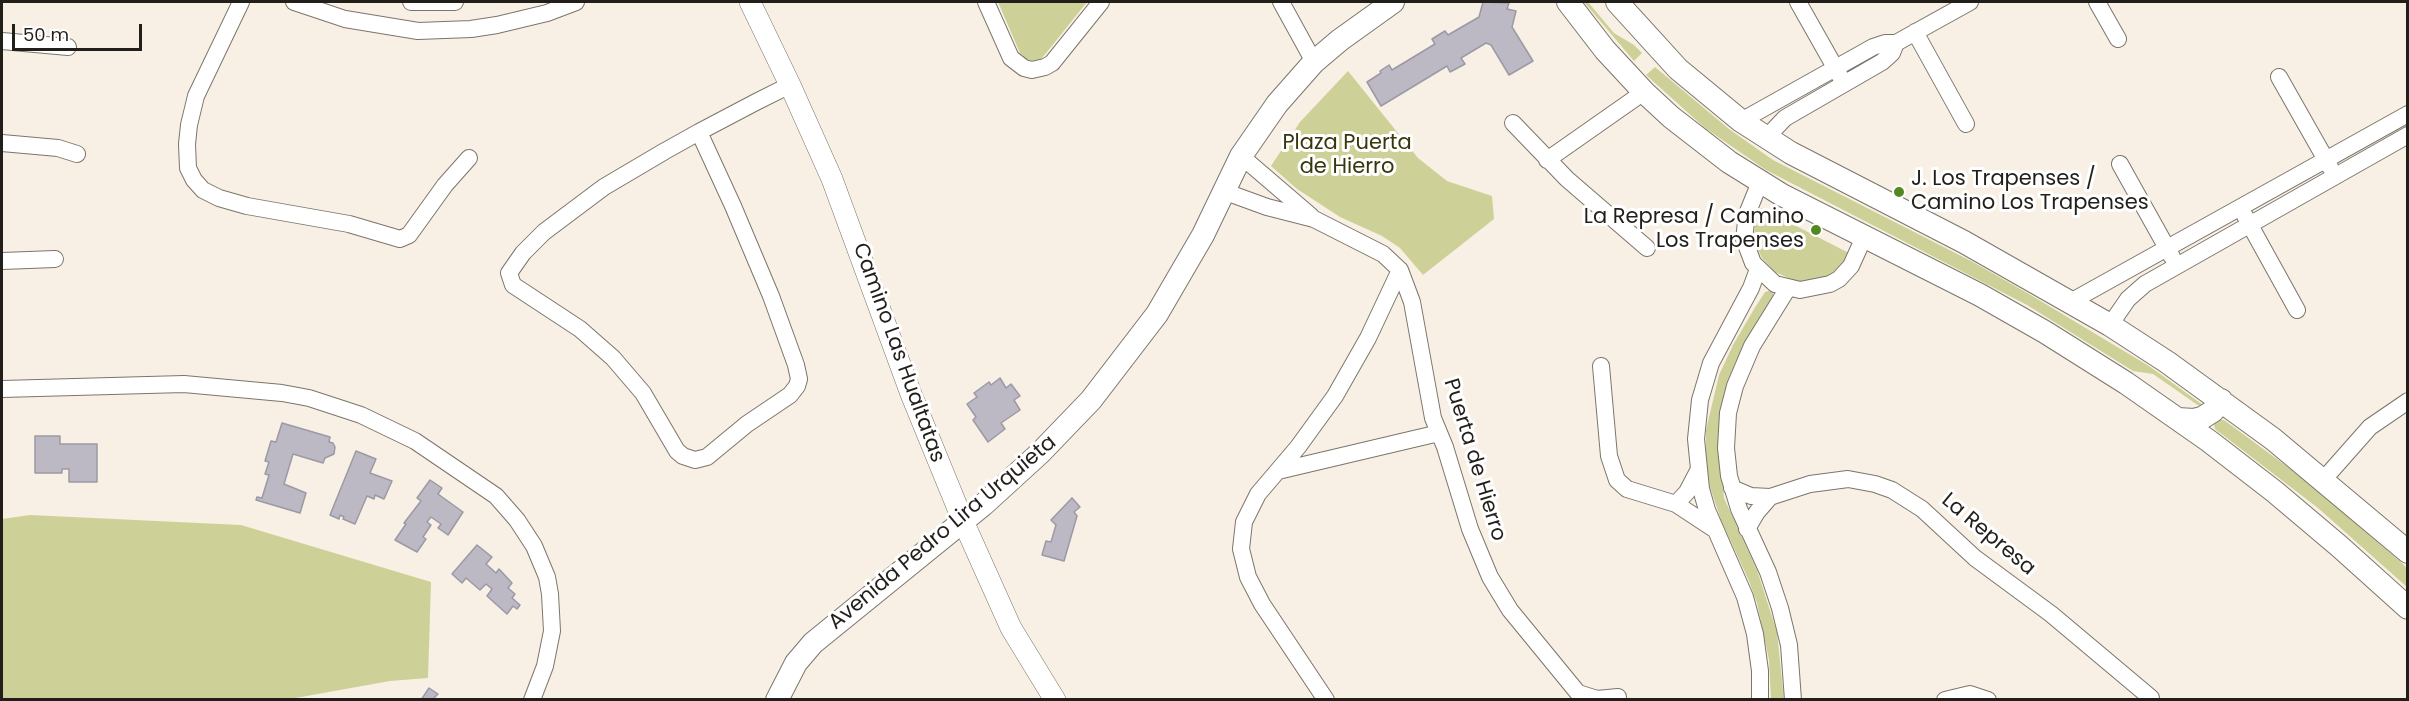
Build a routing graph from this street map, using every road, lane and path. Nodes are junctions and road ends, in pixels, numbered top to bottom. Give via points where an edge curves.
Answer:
1 (241, 2) edge
2 (294, 2) edge
3 (411, 2) edge
4 (455, 2) edge
5 (576, 2) edge
6 (750, 2) edge
7 (986, 2) edge
8 (1101, 2) edge
9 (1281, 2) edge
10 (1393, 2) edge
11 (1568, 2) edge
12 (1617, 2) edge
13 (1798, 2) edge
14 (1970, 2) edge
15 (2097, 2) edge
16 (1915, 32) junction
17 (2118, 39) dead end
18 (2, 41) edge
19 (1896, 43) junction
20 (68, 47) dead end
21 (1314, 62) junction
22 (1835, 68) junction
23 (2279, 77) dead end
24 (1844, 84) junction
25 (790, 85) junction
26 (1644, 92) junction
27 (2408, 114) edge
28 (1741, 121) junction
29 (1513, 123) dead end
30 (2391, 123) junction
31 (1966, 124) dead end
32 (699, 132) junction
33 (1766, 138) junction
34 (2405, 141) edge
35 (2, 143) edge
36 (77, 154) dead end
37 (1241, 156) junction
38 (469, 158) dead end
39 (1547, 159) junction
40 (2326, 160) junction
41 (2120, 164) dead end
42 (2335, 176) junction
43 (1760, 182) junction
44 (1223, 191) junction
45 (2241, 207) junction
46 (1314, 219) junction
47 (2250, 224) junction
48 (1864, 237) junction
49 (1647, 248) dead end
50 (2167, 248) junction
51 (55, 259) dead end
52 (2, 261) edge
53 (2177, 265) junction
54 (1758, 269) junction
55 (1400, 270) junction
56 (1788, 288) junction
57 (2072, 302) junction
58 (2297, 310) dead end
59 (2110, 325) junction
60 (1601, 366) dead end
61 (2, 389) edge
62 (2221, 400) junction
63 (2408, 401) edge
64 (2178, 419) junction
65 (1439, 433) junction
66 (1278, 471) junction
67 (1698, 471) junction
68 (2324, 479) junction
69 (1732, 488) junction
70 (1770, 497) junction
71 (1676, 504) junction
72 (963, 521) junction
73 (1747, 529) junction
74 (1714, 530) junction
75 (2408, 552) edge
76 (2408, 608) edge
77 (1618, 697) dead end
78 (2151, 698) dead end
79 (532, 699) edge
80 (777, 699) edge
81 (1055, 699) edge
82 (1326, 699) edge
83 (1760, 699) edge
84 (1793, 699) edge
85 (1945, 699) edge
86 (1988, 699) edge

1 - 38 street via 196,96 189,125 188,168 203,190 247,206 349,224 400,239 409,235
2 - 5 street via 354,22 418,31 497,25
3 - 4 street
6 - 25 street, Camino Las Hualtatas
7 - 8 street via 1011,58 1032,70 1052,63
9 - 21 street
10 - 21 main road, Avenida Pedro Lira Urquieta
11 - 26 main road
12 - 28 main road via 1678,69
13 - 22 street
14 - 16 street
15 - 17 street
16 - 19 street
16 - 31 street
18 - 20 street
19 - 22 street via 1879,44
19 - 24 street via 1882,62
21 - 37 main road, Avenida Pedro Lira Urquieta via 1277,104
22 - 24 street
22 - 28 street
23 - 40 street
24 - 33 street via 1785,118
25 - 32 street
25 - 72 street, Camino Las Hualtatas via 847,217 911,394
26 - 39 street
26 - 43 main road via 1700,141
27 - 30 street
28 - 33 main road
29 - 39 street
30 - 34 street
30 - 40 street
32 - 32 street via 578,205 534,241 509,273 513,285 580,329 613,358 643,393 677,451 695,460 713,453 790,394 799,379 767,287
33 - 57 main road
34 - 42 street
35 - 36 street via 58,148
37 - 44 main road, Avenida Pedro Lira Urquieta
37 - 46 street, Puerta de Hierro
39 - 49 street
40 - 42 street
40 - 45 street
41 - 50 street
42 - 47 street
43 - 48 main road
43 - 54 street via 1747,214 1744,239
44 - 46 street, Puerta de Hierro
44 - 72 main road, Avenida Pedro Lira Urquieta via 1181,275 1116,370 1064,429
45 - 47 street
45 - 50 street
46 - 55 street, Puerta de Hierro via 1383,254
47 - 53 street
47 - 58 street
48 - 56 street via 1855,260 1839,279 1811,289
48 - 64 main road via 2045,332
50 - 53 street
50 - 57 street
51 - 52 street
53 - 59 street via 2137,290
54 - 56 street via 1775,284
54 - 67 street via 1704,381 1697,418
55 - 65 street, Puerta de Hierro via 1412,302 1429,402
55 - 66 street via 1335,396
56 - 69 street via 1752,346 1730,401 1726,439
57 - 59 main road
59 - 62 main road
60 - 71 street via 1609,456 1615,475 1627,489
61 - 79 street via 184,384 282,393 352,412 415,441 496,496 534,546 547,577 552,612 549,651
62 - 64 main road via 2202,418
62 - 68 main road
63 - 68 street via 2370,427
64 - 76 main road via 2292,506
65 - 66 street
65 - 77 street, Puerta de Hierro via 1476,547 1503,599 1578,693 1596,699
66 - 82 street via 1247,512 1241,536 1243,562 1262,604
67 - 71 street via 1688,492
67 - 74 street
68 - 75 main road
69 - 70 street, La Represa via 1752,496
69 - 73 street
70 - 73 street
70 - 78 street, La Represa via 1835,479 1862,481 1892,490 1922,509 1975,558 2051,614
71 - 74 street
72 - 80 main road, Avenida Pedro Lira Urquieta via 813,643 792,668
72 - 81 street, Camino Las Hualtatas via 1011,628
73 - 84 street via 1780,608 1791,655
74 - 83 street via 1750,615 1759,653
85 - 86 street via 1970,694

